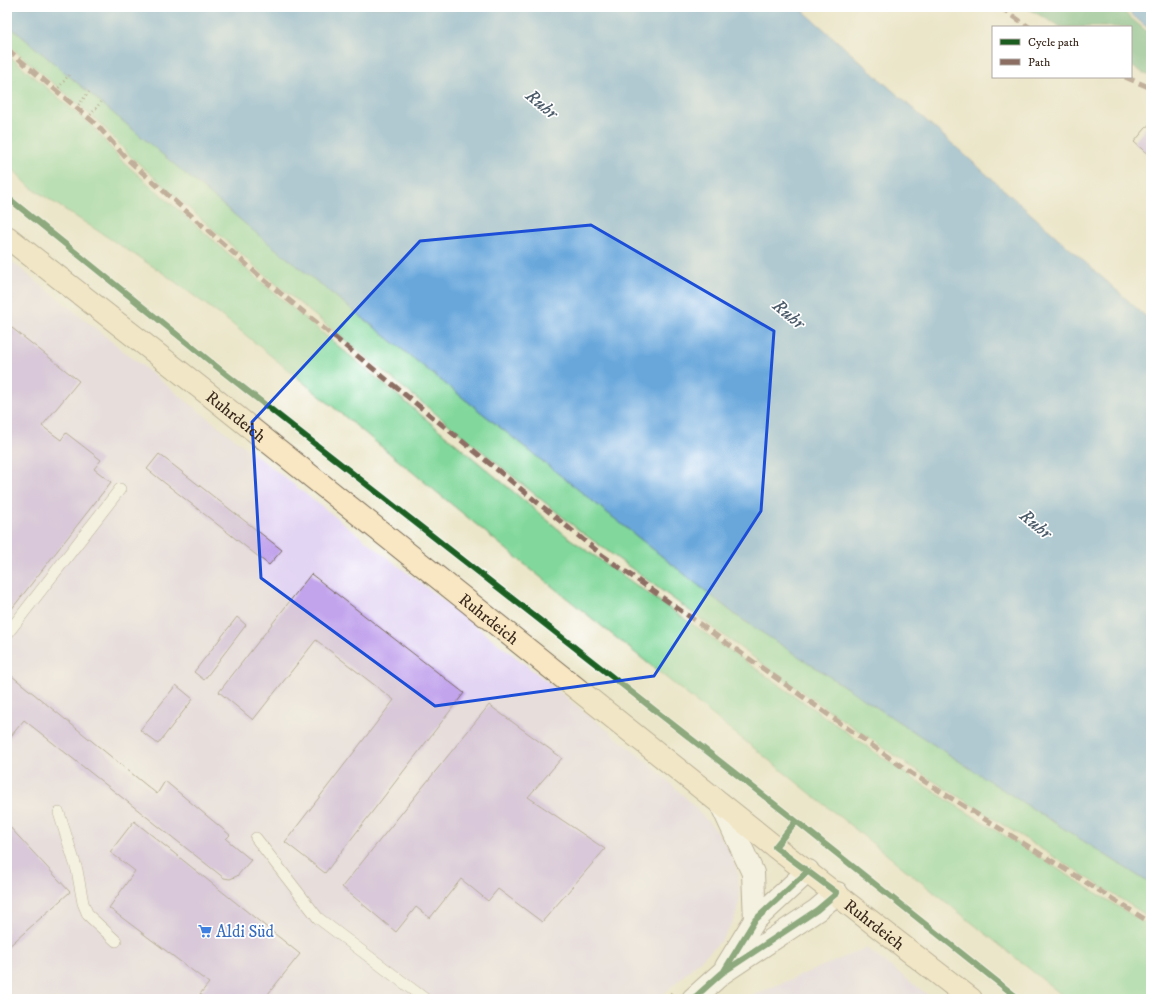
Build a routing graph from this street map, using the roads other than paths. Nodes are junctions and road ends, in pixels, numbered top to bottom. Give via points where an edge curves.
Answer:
1 (7, 237) edge
2 (120, 489) dead end
3 (7, 634) edge
4 (721, 804) junction
5 (59, 813) dead end
6 (256, 838) dead end
7 (808, 871) junction
8 (836, 893) junction
9 (755, 920) junction
10 (116, 941) dead end
11 (722, 974) junction
12 (425, 999) edge
13 (693, 999) edge
14 (971, 999) edge

1 - 4 main road, Ruhrdeich via 207,393
2 - 3 lane
4 - 7 main road, Ruhrdeich
4 - 9 street via 753,873
5 - 10 lane via 88,915
6 - 12 lane via 318,918
7 - 8 main road, Ruhrdeich
7 - 9 street
8 - 11 street via 817,910
8 - 14 main road, Ruhrdeich
9 - 11 street
11 - 13 street

